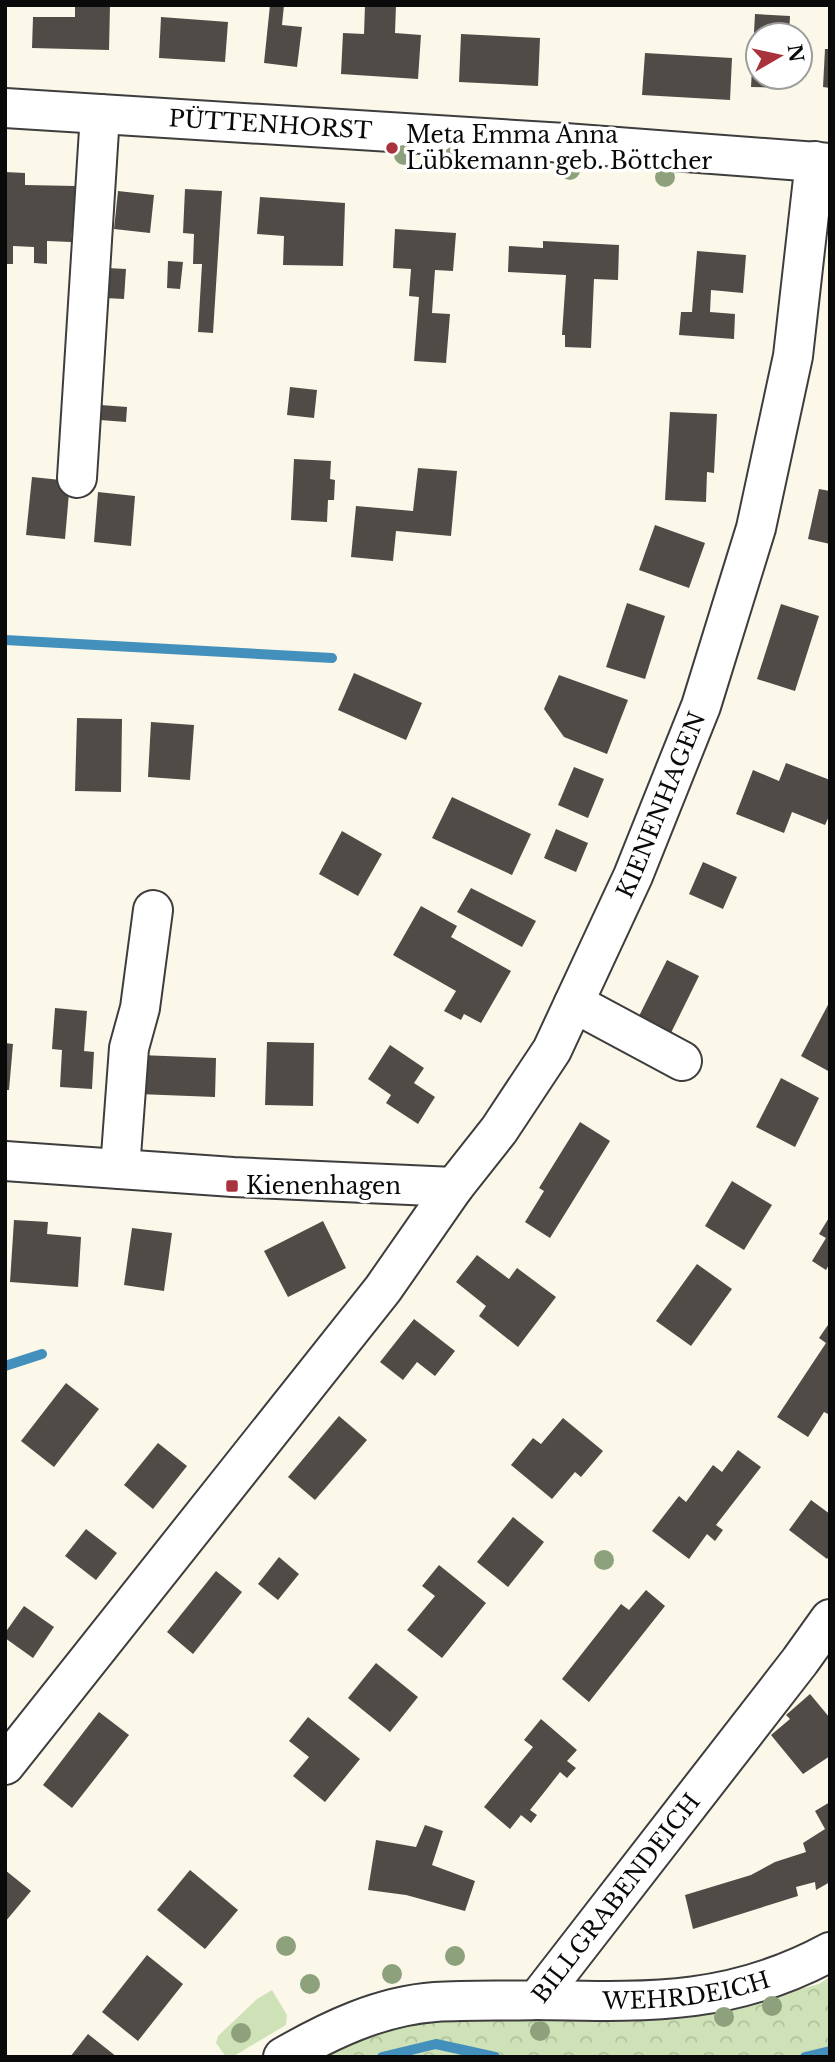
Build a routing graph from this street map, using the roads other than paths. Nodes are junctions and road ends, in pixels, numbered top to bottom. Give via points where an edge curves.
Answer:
1 (5, 108) edge
2 (100, 114) junction
3 (822, 162) edge
4 (77, 478) dead end
5 (153, 910) dead end
6 (574, 1003) junction
7 (682, 1061) dead end
8 (5, 1160) edge
9 (120, 1169) junction
10 (454, 1187) junction
11 (830, 1619) edge
12 (5, 1765) edge
13 (830, 1952) edge
14 (537, 2000) junction
15 (283, 2057) edge

1 - 2 street, PÜTTENHORST
2 - 3 street, PÜTTENHORST
2 - 4 street
3 - 6 street, KIENENHAGEN via 793,356 756,528 701,706 633,876
5 - 9 street via 140,1008 129,1048
6 - 7 street
6 - 10 street, KIENENHAGEN via 552,1050
8 - 9 street
9 - 10 street
10 - 12 street, KIENENHAGEN via 383,1289
11 - 14 street, BILLGRABENDEICH
13 - 14 street, WEHRDEICH via 776,1978 731,1991 675,2000
14 - 15 street, BILLGRABENDEICH via 432,2002 383,2012 327,2032

